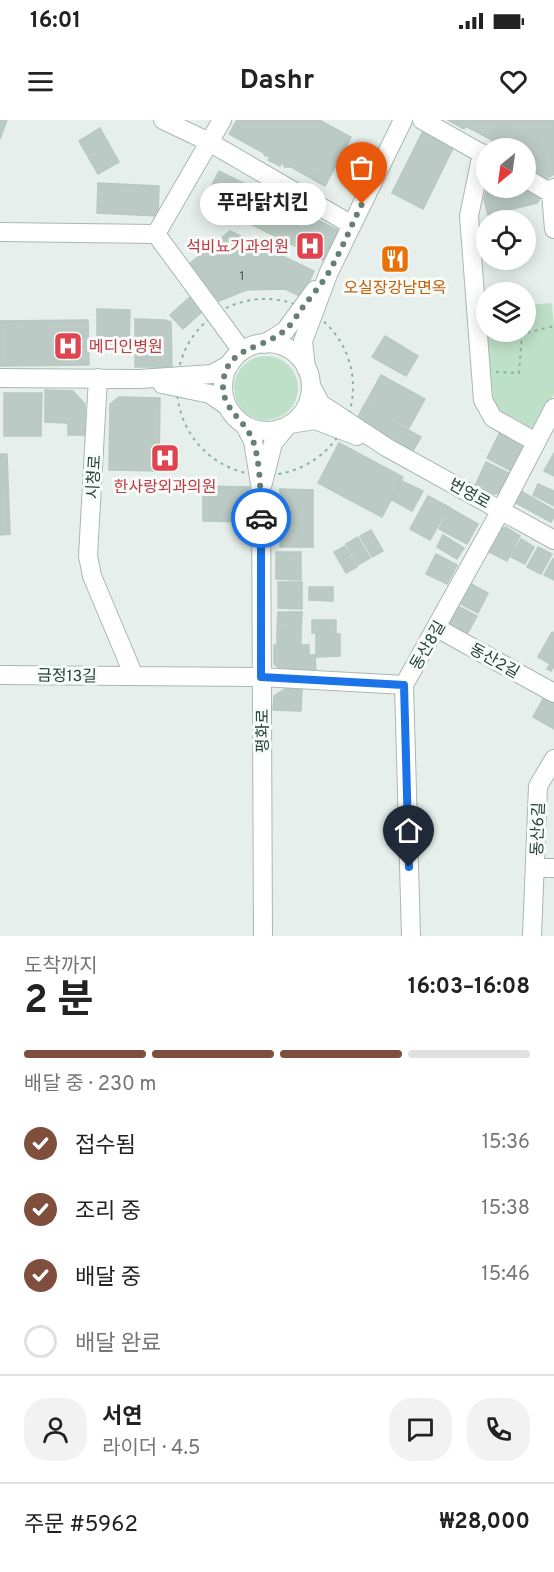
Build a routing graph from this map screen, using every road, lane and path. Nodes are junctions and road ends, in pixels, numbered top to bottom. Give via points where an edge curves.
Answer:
1 (162, 120) edge
2 (222, 120) edge
3 (403, 120) edge
4 (422, 120) edge
5 (209, 142) junction
6 (476, 150) edge
7 (536, 183) edge
8 (476, 187) edge
9 (553, 190) edge
10 (352, 225) junction
11 (554, 230) edge
12 (0, 232) edge
13 (156, 234) junction
14 (308, 311) junction
15 (215, 315) junction
16 (554, 326) edge
17 (264, 344) junction
18 (236, 358) junction
19 (481, 371) junction
20 (309, 377) junction
21 (0, 378) edge
22 (98, 378) junction
23 (177, 382) junction
24 (227, 406) junction
25 (554, 408) edge
26 (244, 424) junction
27 (289, 425) junction
28 (345, 426) junction
29 (536, 442) junction
30 (261, 480) junction
31 (501, 510) junction
32 (554, 540) edge
33 (437, 628) junction
34 (0, 675) edge
35 (134, 676) junction
36 (261, 677) junction
37 (404, 685) junction
38 (554, 693) edge
39 (554, 759) edge
40 (535, 868) junction
41 (554, 868) edge
42 (263, 936) edge
43 (411, 936) edge
44 (531, 936) edge

1 - 5 street
2 - 5 street
3 - 10 street
4 - 6 street
5 - 10 street
5 - 13 street
7 - 9 street
8 - 19 street via 469,216
9 - 11 street
10 - 14 street
12 - 13 street
13 - 15 street
14 - 15 path via 288,301 258,298 230,305
14 - 17 street
14 - 20 street via 303,341
14 - 28 path via 336,333 350,359 354,388
15 - 18 street
15 - 23 path via 205,321 187,344
16 - 19 path via 522,334 519,373
17 - 18 street via 252,346
17 - 20 street via 289,350 299,358
18 - 23 street via 212,374
18 - 24 street via 225,374
19 - 29 street via 483,400 493,418
20 - 27 street via 308,404
20 - 28 street via 321,404
21 - 22 street
22 - 23 street
22 - 35 street, 시청로 via 88,556 92,576
23 - 24 street via 210,393
23 - 30 path via 177,401 187,428 204,452 228,468
24 - 26 street
25 - 29 street, 동산8길
26 - 27 street via 265,431
26 - 30 street via 254,441
27 - 28 street via 315,420
27 - 30 street via 273,443
28 - 30 path via 334,443 313,462
28 - 31 street, 번영로
29 - 31 street, 동산8길
30 - 36 street, 평화로
31 - 32 street, 번영로
31 - 33 street, 동산8길
33 - 37 street, 동산8길
33 - 38 street, 동산2길
34 - 35 street, 금정13길
35 - 36 street, 금정13길
36 - 37 street, 금정13길
36 - 42 street, 평화로
37 - 43 street, 동산8길
39 - 40 street, 동산6길 via 538,786
40 - 41 street, 동산6길
40 - 44 street, 동산6길

